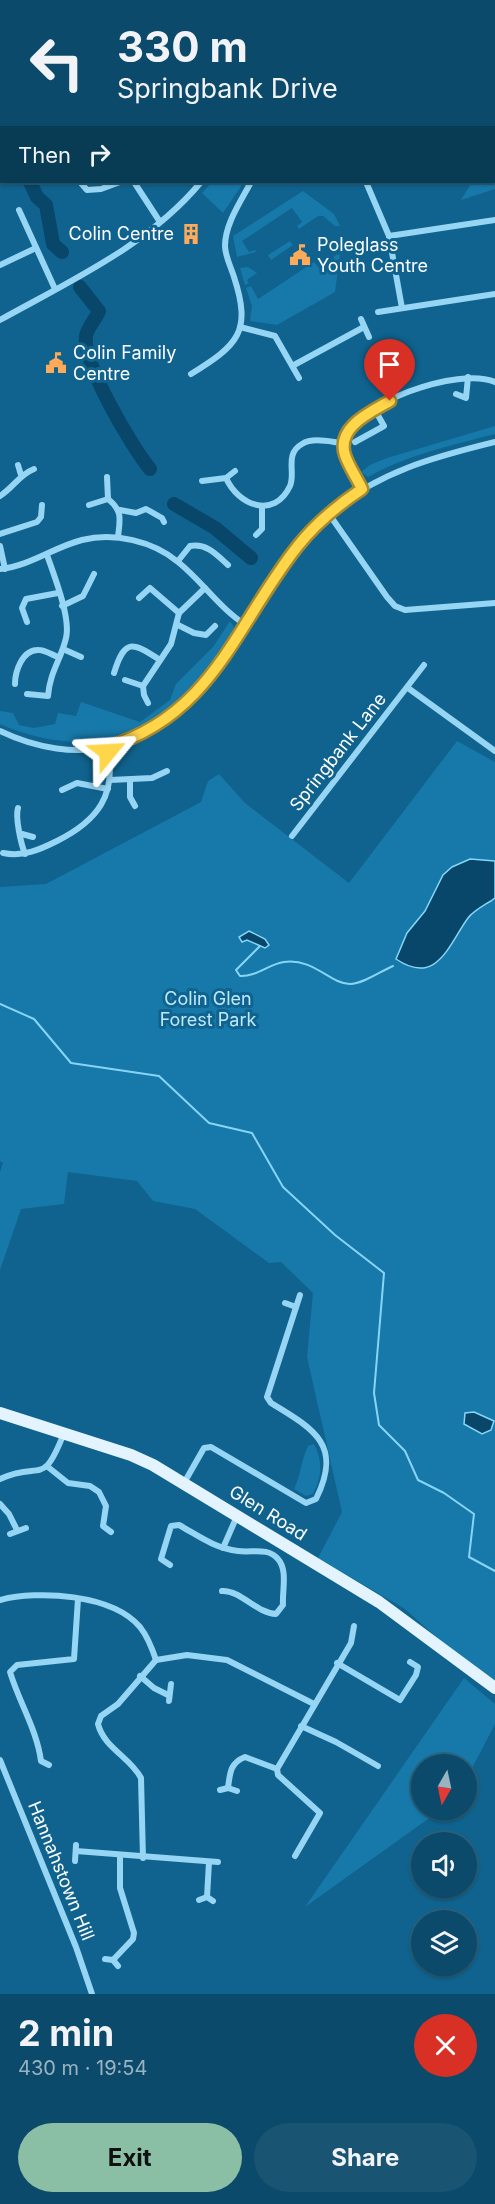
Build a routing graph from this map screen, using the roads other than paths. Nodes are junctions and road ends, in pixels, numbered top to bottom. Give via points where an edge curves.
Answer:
1 (81, 183) edge
2 (117, 183) edge
3 (135, 183) edge
4 (200, 183) edge
5 (250, 183) edge
6 (366, 183) edge
7 (19, 210) dead end
8 (495, 220) edge
9 (160, 222) junction
10 (389, 236) junction
11 (36, 248) junction
12 (0, 265) edge
13 (55, 289) junction
14 (495, 294) edge
15 (402, 308) junction
16 (378, 312) dead end
17 (361, 319) dead end
18 (0, 320) edge
19 (240, 327) junction
20 (364, 327) junction
21 (369, 337) dead end
22 (294, 365) junction
23 (191, 374) dead end
24 (299, 378) dead end
25 (468, 378) junction
26 (495, 381) edge
27 (456, 394) dead end
28 (375, 410) junction
29 (355, 442) dead end
30 (495, 442) edge
31 (343, 444) junction
32 (18, 465) dead end
33 (34, 469) dead end
34 (235, 471) dead end
35 (21, 475) junction
36 (107, 477) dead end
37 (226, 478) junction
38 (202, 481) dead end
39 (362, 489) junction
40 (0, 496) edge
41 (108, 498) junction
42 (89, 505) dead end
43 (42, 506) dead end
44 (262, 506) junction
45 (120, 510) junction
46 (329, 514) junction
47 (164, 522) dead end
48 (0, 534) edge
49 (256, 535) dead end
50 (118, 537) junction
51 (0, 546) edge
52 (47, 555) junction
53 (178, 561) junction
54 (228, 565) dead end
55 (3, 569) edge
56 (94, 574) dead end
57 (205, 588) junction
58 (58, 593) junction
59 (139, 598) dead end
60 (495, 603) edge
61 (62, 606) junction
62 (179, 613) junction
63 (27, 622) dead end
64 (178, 625) junction
65 (246, 625) junction
66 (215, 626) dead end
67 (63, 649) junction
68 (57, 657) junction
69 (81, 657) dead end
70 (160, 660) junction
71 (424, 665) dead end
72 (114, 673) dead end
73 (125, 680) dead end
74 (15, 684) dead end
75 (143, 686) junction
76 (408, 687) junction
77 (27, 694) dead end
78 (148, 703) dead end
79 (0, 731) edge
80 (107, 747) junction
81 (495, 751) edge
82 (167, 771) dead end
83 (110, 780) junction
84 (130, 781) junction
85 (108, 789) junction
86 (62, 790) dead end
87 (135, 806) dead end
88 (18, 808) dead end
89 (22, 834) junction
90 (292, 836) dead end
91 (33, 837) dead end
92 (3, 853) dead end
93 (25, 854) junction
94 (300, 1295) dead end
95 (285, 1303) dead end
96 (296, 1307) junction
97 (0, 1413) edge
98 (64, 1432) junction
99 (48, 1467) junction
100 (0, 1479) edge
101 (184, 1483) junction
102 (0, 1504) edge
103 (237, 1515) junction
104 (26, 1528) dead end
105 (17, 1530) junction
106 (111, 1532) dead end
107 (10, 1534) dead end
108 (223, 1548) junction
109 (170, 1565) dead end
110 (222, 1592) dead end
111 (78, 1599) junction
112 (0, 1600) edge
113 (354, 1626) dead end
114 (156, 1660) junction
115 (410, 1662) dead end
116 (337, 1663) junction
117 (140, 1676) junction
118 (171, 1684) dead end
119 (495, 1688) edge
120 (314, 1704) junction
121 (301, 1726) junction
122 (0, 1760) edge
123 (49, 1765) dead end
124 (378, 1766) dead end
125 (277, 1769) junction
126 (228, 1788) junction
127 (220, 1790) dead end
128 (237, 1791) dead end
129 (120, 1856) junction
130 (295, 1856) dead end
131 (143, 1858) junction
132 (75, 1862) dead end
133 (208, 1862) junction
134 (218, 1862) dead end
135 (199, 1900) dead end
136 (105, 1959) dead end
137 (92, 1994) edge

1 - 2 street via 87,189
3 - 9 street
4 - 9 street
5 - 19 street via 227,230 225,244 243,305
6 - 10 street
7 - 11 street
8 - 10 street
9 - 13 street
10 - 15 street
11 - 12 street
11 - 13 street
13 - 18 street
14 - 15 street
15 - 16 street
17 - 20 street
19 - 22 street via 275,336
19 - 23 street via 230,346
20 - 21 street
20 - 22 street
22 - 24 street
25 - 26 street
25 - 27 street via 466,398
25 - 28 street via 435,382
28 - 29 street via 384,426
28 - 31 street via 350,428
30 - 39 street via 416,463
31 - 39 street
31 - 44 street via 301,444 293,453 290,486 277,501
32 - 35 street
33 - 35 street
34 - 37 street
35 - 40 street via 14,488
36 - 41 street
37 - 38 street
37 - 44 street via 232,492 249,504
39 - 46 street
41 - 42 street
41 - 45 street
43 - 48 street via 37,522
44 - 49 street via 262,529
45 - 47 street via 146,510
45 - 50 street
46 - 60 street via 387,597 399,608
46 - 65 street via 298,546
50 - 52 street via 82,540
50 - 53 street via 158,549
51 - 55 street
52 - 55 street
52 - 58 street
53 - 54 street via 190,546 199,544
53 - 57 street
56 - 61 street via 83,596
57 - 62 street
57 - 65 street
58 - 61 street
58 - 63 street via 26,599 22,608
59 - 62 street via 150,588
61 - 67 street via 67,634
62 - 64 street
64 - 66 street via 201,635
64 - 70 street
65 - 80 street via 209,678 178,711 144,734
67 - 68 street
67 - 69 street
68 - 74 street via 33,651 18,664
68 - 77 street via 48,696
70 - 72 street via 133,645 121,652
70 - 75 street
71 - 76 street, Springbank Lane
73 - 75 street
75 - 78 street
76 - 81 street, Springbank Lane
76 - 90 street, Springbank Lane
79 - 80 street via 53,748
80 - 83 street
82 - 84 street
83 - 84 street
83 - 85 street
84 - 87 street via 130,797
85 - 86 street via 77,783
85 - 93 street via 102,805 76,832
88 - 89 street via 15,817
89 - 91 street
89 - 93 street
92 - 93 street
94 - 96 street
95 - 96 street
96 - 101 street via 267,1397 309,1426 320,1440 327,1469 316,1499 306,1503 211,1447 204,1448
97 - 98 main road, Glen Road
98 - 99 street
98 - 101 main road, Glen Road via 131,1455
99 - 100 street
99 - 106 street via 68,1484 90,1486 99,1492 106,1506 103,1526
101 - 103 main road, Glen Road
102 - 105 street
103 - 108 street
103 - 119 main road, Glen Road via 405,1620
104 - 105 street
105 - 107 street
108 - 109 street via 205,1543 179,1525 171,1526 161,1559
108 - 110 street via 262,1550 278,1558 284,1575 283,1605 276,1614 269,1614 229,1591
111 - 112 street via 36,1594
111 - 114 street via 115,1608 139,1626
111 - 123 street via 74,1659 17,1665 10,1672 38,1743 40,1761
113 - 116 street via 351,1643
114 - 117 street
114 - 120 street via 187,1655 227,1660
115 - 116 street via 417,1667 416,1675 400,1700
116 - 120 street
117 - 118 street via 168,1698
117 - 131 street via 118,1704 101,1716 98,1724 105,1740 141,1778
120 - 121 street
121 - 124 street
121 - 125 street
122 - 137 street, Hannahstown Hill
125 - 126 street via 245,1756 235,1760
125 - 130 street via 278,1775 320,1813
126 - 127 street
126 - 128 street
129 - 131 street
129 - 132 street via 76,1848
129 - 136 street via 120,1888 134,1933 116,1963
131 - 133 street
133 - 134 street
133 - 135 street via 210,1899

